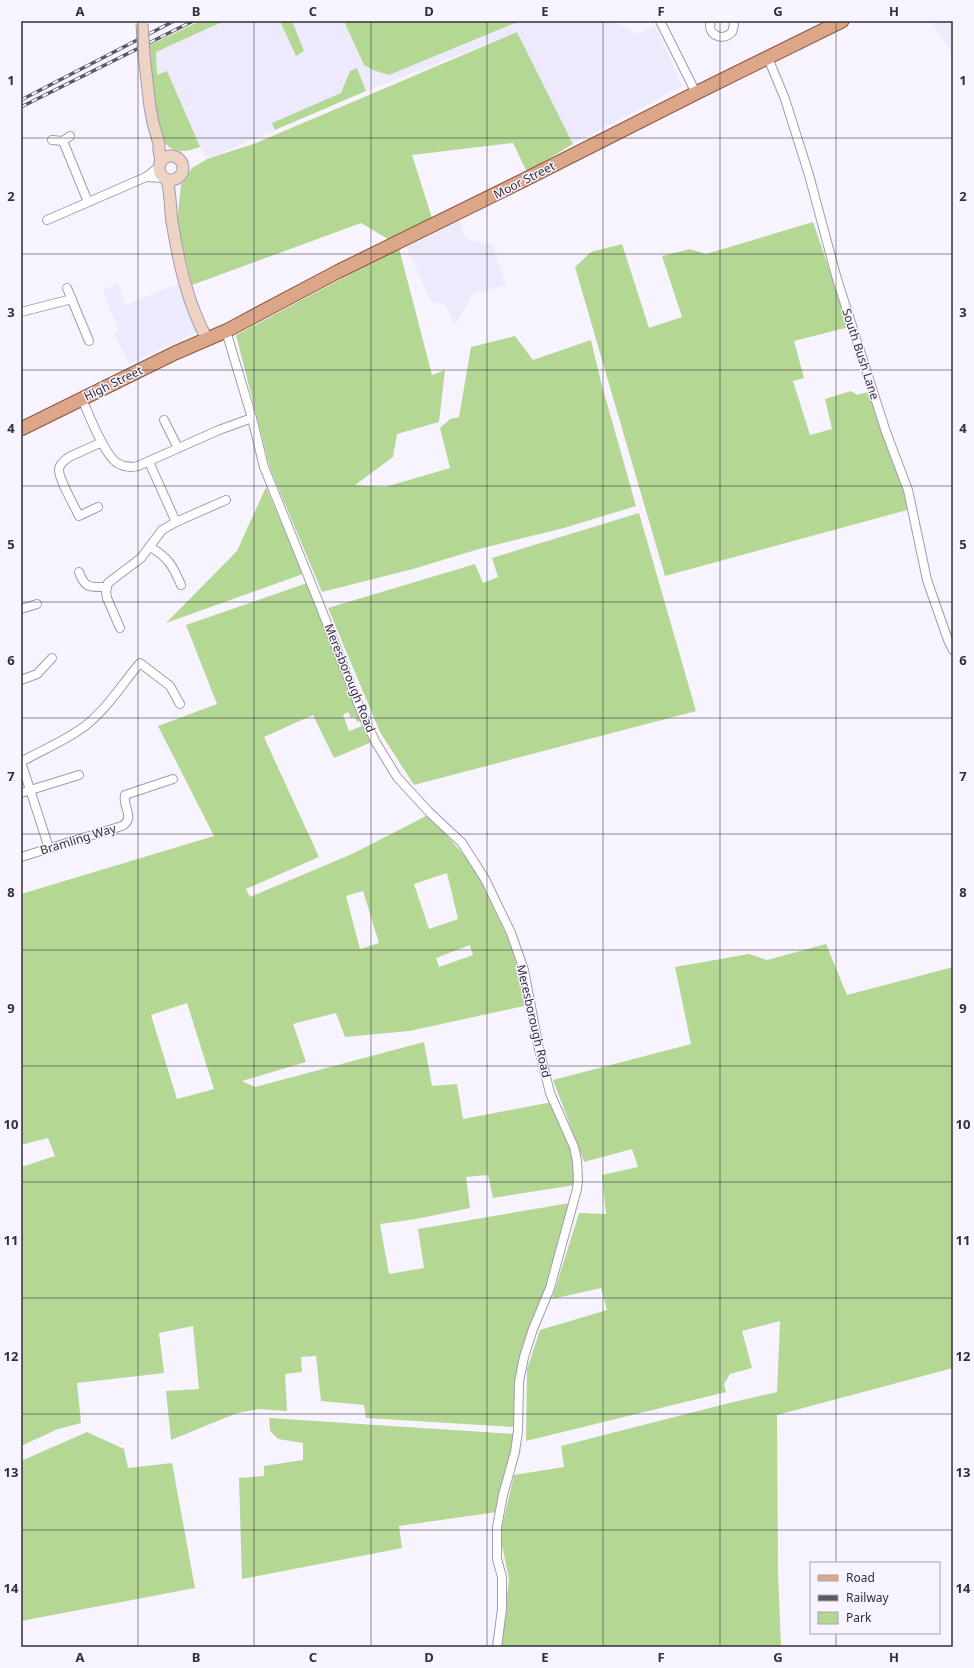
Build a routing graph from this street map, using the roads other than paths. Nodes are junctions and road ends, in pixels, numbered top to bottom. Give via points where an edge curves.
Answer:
1 (660, 21) edge
2 (711, 21) edge
3 (733, 21) edge
4 (842, 21) edge
5 (142, 22) edge
6 (768, 58) junction
7 (696, 93) junction
8 (70, 136) dead end
9 (52, 140) dead end
10 (63, 141) junction
11 (163, 162) junction
12 (180, 176) junction
13 (146, 177) junction
14 (166, 179) junction
15 (172, 200) junction
16 (88, 202) junction
17 (47, 220) dead end
18 (67, 288) dead end
19 (72, 299) junction
20 (21, 312) edge
21 (226, 330) junction
22 (207, 339) junction
23 (89, 341) dead end
24 (82, 399) junction
25 (252, 418) junction
26 (164, 420) dead end
27 (21, 429) edge
28 (102, 442) junction
29 (178, 448) junction
30 (149, 462) junction
31 (226, 500) dead end
32 (98, 507) dead end
33 (176, 522) junction
34 (150, 547) junction
35 (79, 572) dead end
36 (181, 584) dead end
37 (106, 587) junction
38 (37, 604) dead end
39 (21, 609) edge
40 (120, 628) dead end
41 (953, 650) edge
42 (52, 658) dead end
43 (21, 680) edge
44 (180, 704) dead end
45 (21, 762) edge
46 (79, 775) dead end
47 (172, 779) dead end
48 (30, 790) junction
49 (21, 793) edge
50 (49, 848) junction
51 (21, 857) edge
52 (497, 1647) edge

1 - 7 street
2 - 3 street via 712,32 719,37 732,32
4 - 6 main road, Moor Street
5 - 11 street, bridge via 153,123
6 - 7 main road, Moor Street
6 - 41 street, South Bush Lane via 785,99 837,279 886,432 908,490 928,580
7 - 21 main road, Moor Street
8 - 10 street
9 - 10 street
10 - 16 street
11 - 12 street via 177,158 182,163
11 - 13 street
11 - 14 street via 160,173
12 - 14 street via 175,180
12 - 15 street
13 - 14 street
13 - 16 street
14 - 15 street
15 - 22 street via 172,221 188,298
16 - 17 street
18 - 19 street
19 - 20 street
19 - 23 street
21 - 22 main road, Moor Street
21 - 25 street, Meresborough Road
22 - 24 main road, High Street
24 - 27 main road, High Street
24 - 28 street
25 - 29 street
25 - 52 street, Meresborough Road via 264,467 352,690 375,741 397,777 428,812 462,843 485,879 511,934 524,970 550,1093 574,1147 577,1161 576,1195 550,1288 524,1357 519,1382 515,1452 497,1527 502,1609
26 - 29 street
28 - 30 street via 110,456 123,466 133,467
28 - 32 street via 69,457 60,467 60,476 79,516
29 - 30 street
30 - 33 street
31 - 33 street
33 - 34 street via 162,530
34 - 36 street via 169,562
34 - 37 street via 141,558 110,580
35 - 37 street via 82,582 90,587
37 - 40 street via 107,598
38 - 39 street
42 - 43 street via 37,674
44 - 45 street via 170,686 140,663 109,703 86,725
45 - 48 street
46 - 48 street
47 - 50 street, Bramling Way via 126,793 124,802 129,818 126,824
48 - 49 street
48 - 50 street
50 - 51 street, Bramling Way

